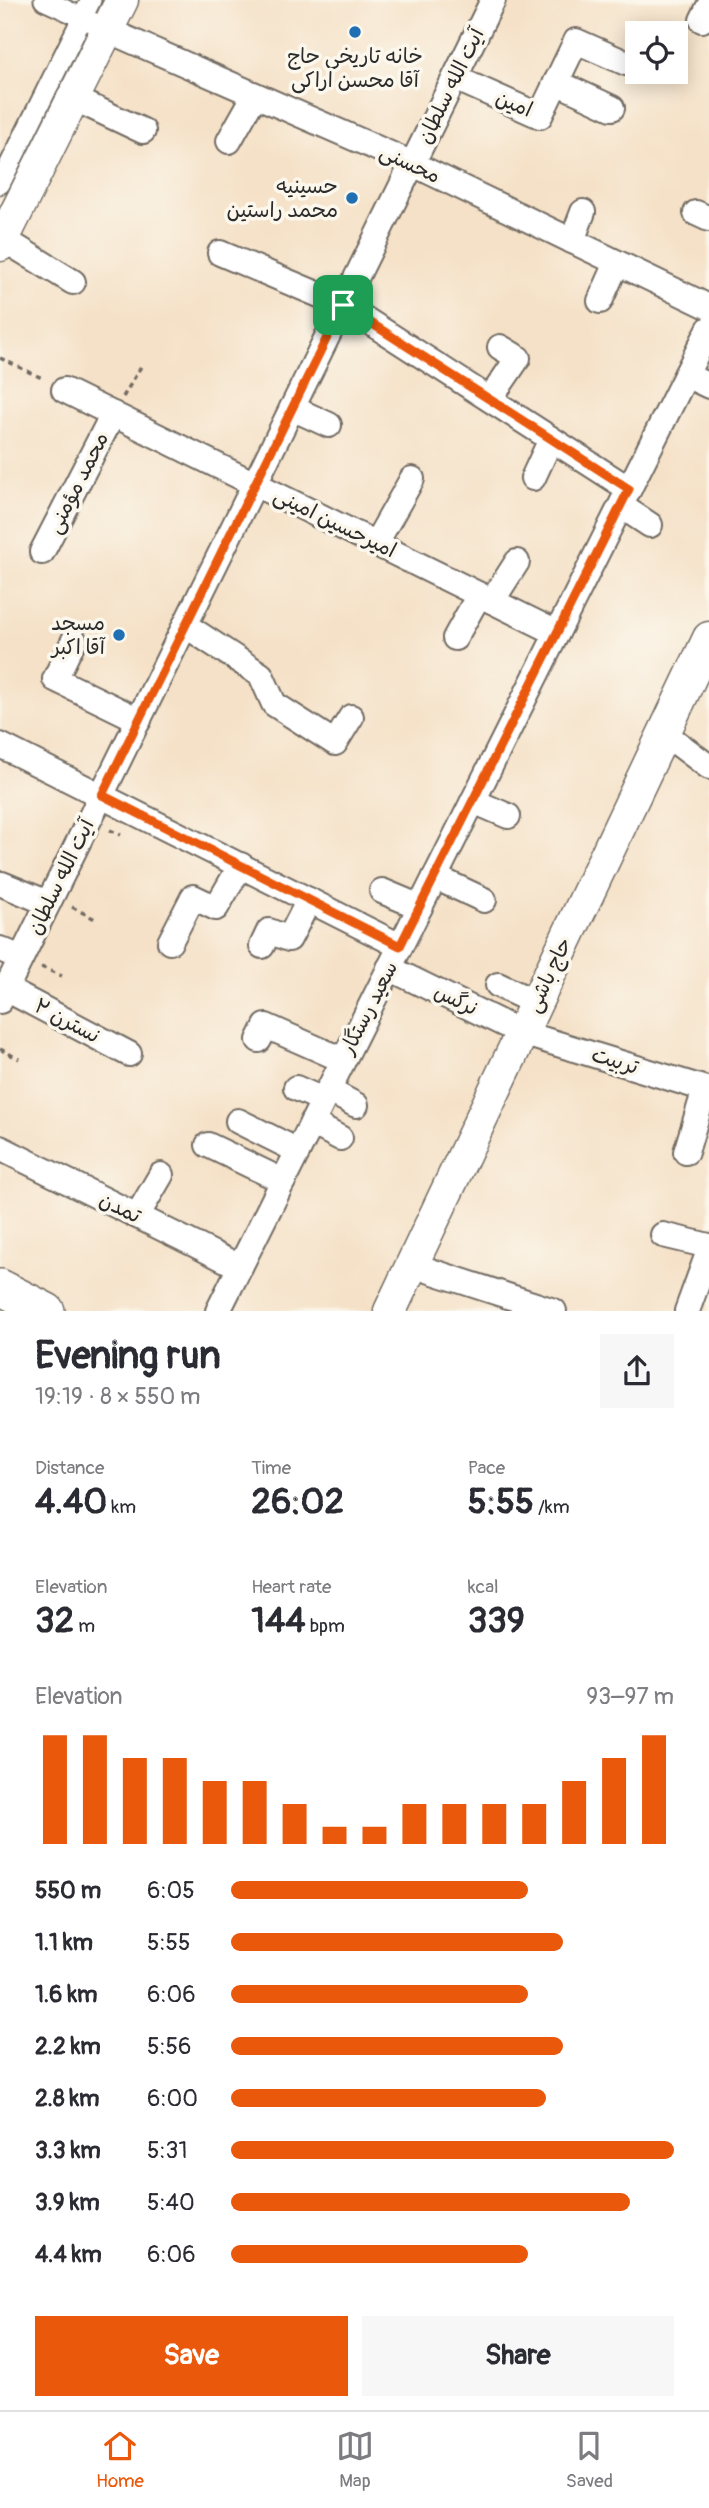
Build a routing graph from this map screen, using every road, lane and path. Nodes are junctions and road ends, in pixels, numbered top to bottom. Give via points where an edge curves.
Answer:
1 (44, 0) edge
2 (91, 0) edge
3 (122, 0) edge
4 (493, 0) edge
5 (95, 24) junction
6 (625, 63) edge
7 (455, 78) junction
8 (556, 82) junction
9 (255, 95) junction
10 (74, 98) junction
11 (612, 108) dead end
12 (143, 131) dead end
13 (229, 141) dead end
14 (413, 164) junction
15 (0, 184) edge
16 (583, 212) dead end
17 (5, 225) edge
18 (572, 240) junction
19 (220, 253) dead end
20 (617, 262) junction
21 (73, 282) dead end
22 (600, 301) dead end
23 (343, 305) junction
24 (709, 307) edge
25 (709, 329) edge
26 (500, 347) dead end
27 (0, 358) edge
28 (144, 363) dead end
29 (686, 375) junction
30 (709, 386) edge
31 (65, 390) joint
32 (489, 399) junction
33 (292, 408) junction
34 (113, 414) junction
35 (329, 425) dead end
36 (551, 439) junction
37 (533, 478) dead end
38 (412, 479) dead end
39 (255, 483) junction
40 (625, 497) junction
41 (650, 525) dead end
42 (376, 543) junction
43 (42, 552) dead end
44 (517, 562) dead end
45 (486, 598) junction
46 (185, 625) junction
47 (557, 634) junction
48 (455, 638) dead end
49 (709, 638) edge
50 (74, 640) dead end
51 (351, 717) dead end
52 (139, 720) junction
53 (664, 733) junction
54 (0, 745) edge
55 (709, 767) edge
56 (102, 795) junction
57 (473, 801) junction
58 (508, 816) dead end
59 (241, 866) junction
60 (435, 877) junction
61 (2, 884) dead end
62 (382, 891) dead end
63 (309, 900) junction
64 (484, 900) dead end
65 (48, 903) junction
66 (419, 907) junction
67 (170, 942) dead end
68 (262, 946) dead end
69 (10, 954) edge
70 (395, 957) junction
71 (498, 985) dead end
72 (3, 995) edge
73 (536, 1003) junction
74 (522, 1033) junction
75 (259, 1040) dead end
76 (0, 1049) edge
77 (129, 1054) dead end
78 (19, 1059) dead end
79 (344, 1059) junction
80 (296, 1088) dead end
81 (707, 1089) edge
82 (326, 1095) junction
83 (356, 1105) dead end
84 (238, 1121) dead end
85 (312, 1123) junction
86 (340, 1138) dead end
87 (208, 1145) dead end
88 (0, 1148) edge
89 (298, 1151) junction
90 (686, 1152) dead end
91 (161, 1175) dead end
92 (282, 1181) junction
93 (137, 1216) junction
94 (663, 1235) dead end
95 (709, 1248) edge
96 (412, 1265) junction
97 (240, 1267) junction
98 (0, 1287) edge
99 (47, 1311) edge
100 (218, 1311) edge
101 (390, 1311) edge
102 (554, 1311) edge
103 (687, 1311) edge

1 - 5 street
2 - 5 street
3 - 5 street
4 - 7 street, آیت الله سلطان
5 - 9 street, محسنی
5 - 10 street
5 - 15 street
6 - 8 street, امین via 576,41
7 - 8 street, امین via 540,116
7 - 14 street, آیت الله سلطان
8 - 11 street, امین
9 - 13 street
9 - 14 street, محسنی
10 - 12 street
10 - 17 street
14 - 18 street, محسنی
14 - 23 street, آیت الله سلطان
16 - 18 street
17 - 21 street
18 - 20 street, محسنی
19 - 23 street
20 - 22 street
20 - 24 street, محسنی
23 - 32 street
23 - 33 street, آیت الله سلطان
25 - 29 street, سعید رستگار
26 - 32 street via 518,358
27 - 31 path
28 - 34 path
29 - 30 street
29 - 40 street, سعید رستگار
31 - 34 street, امیرحسین امینی
32 - 36 street
33 - 35 street
33 - 39 street, آیت الله سلطان
34 - 39 street, امیرحسین امینی
34 - 43 street, محمد مؤمنی
36 - 37 street
36 - 40 street
38 - 42 street
39 - 42 street, امیرحسین امینی
39 - 46 street, آیت الله سلطان
40 - 41 street
40 - 47 street, سعید رستگار
42 - 45 street, امیرحسین امینی
44 - 45 street
45 - 47 street, امیرحسین امینی
45 - 48 street
46 - 51 street via 261,675 274,704 335,743
46 - 52 street, آیت الله سلطان
47 - 57 street, سعید رستگار
49 - 53 street, حاج باشی
50 - 52 street via 55,679
52 - 56 street, آیت الله سلطان
53 - 55 street
53 - 73 street, حاج باشی
54 - 56 street, نرگس
56 - 59 street, نرگس
56 - 65 street, آیت الله سلطان
57 - 58 street
57 - 60 street, سعید رستگار
59 - 63 street, نرگس
59 - 67 street via 216,908 193,897
60 - 64 street
60 - 66 street, سعید رستگار
61 - 65 street
62 - 66 street
63 - 68 street via 289,939 270,932
63 - 70 street, نرگس
65 - 69 street, آیت الله سلطان
66 - 70 street, سعید رستگار
69 - 72 street, آیت الله سلطان
70 - 74 street, نرگس
70 - 79 street, سعید رستگار
71 - 73 street
72 - 77 street, نسترن ۲
73 - 74 street, حاج باشی
74 - 81 street, تربیت
74 - 96 street, حاج باشی
75 - 79 street via 266,1026
76 - 78 path
79 - 82 street, سعید رستگار
80 - 82 street
81 - 90 street
82 - 83 street
82 - 85 street, سعید رستگار
84 - 89 street
85 - 86 street
85 - 89 street, سعید رستگار
87 - 92 street
88 - 93 street, تمدن
89 - 92 street, سعید رستگار
91 - 93 street
92 - 97 street, سعید رستگار
93 - 97 street, تمدن
94 - 95 street
95 - 103 street
96 - 101 street, حاج باشی
96 - 102 street
97 - 100 street, سعید رستگار
98 - 99 main road

